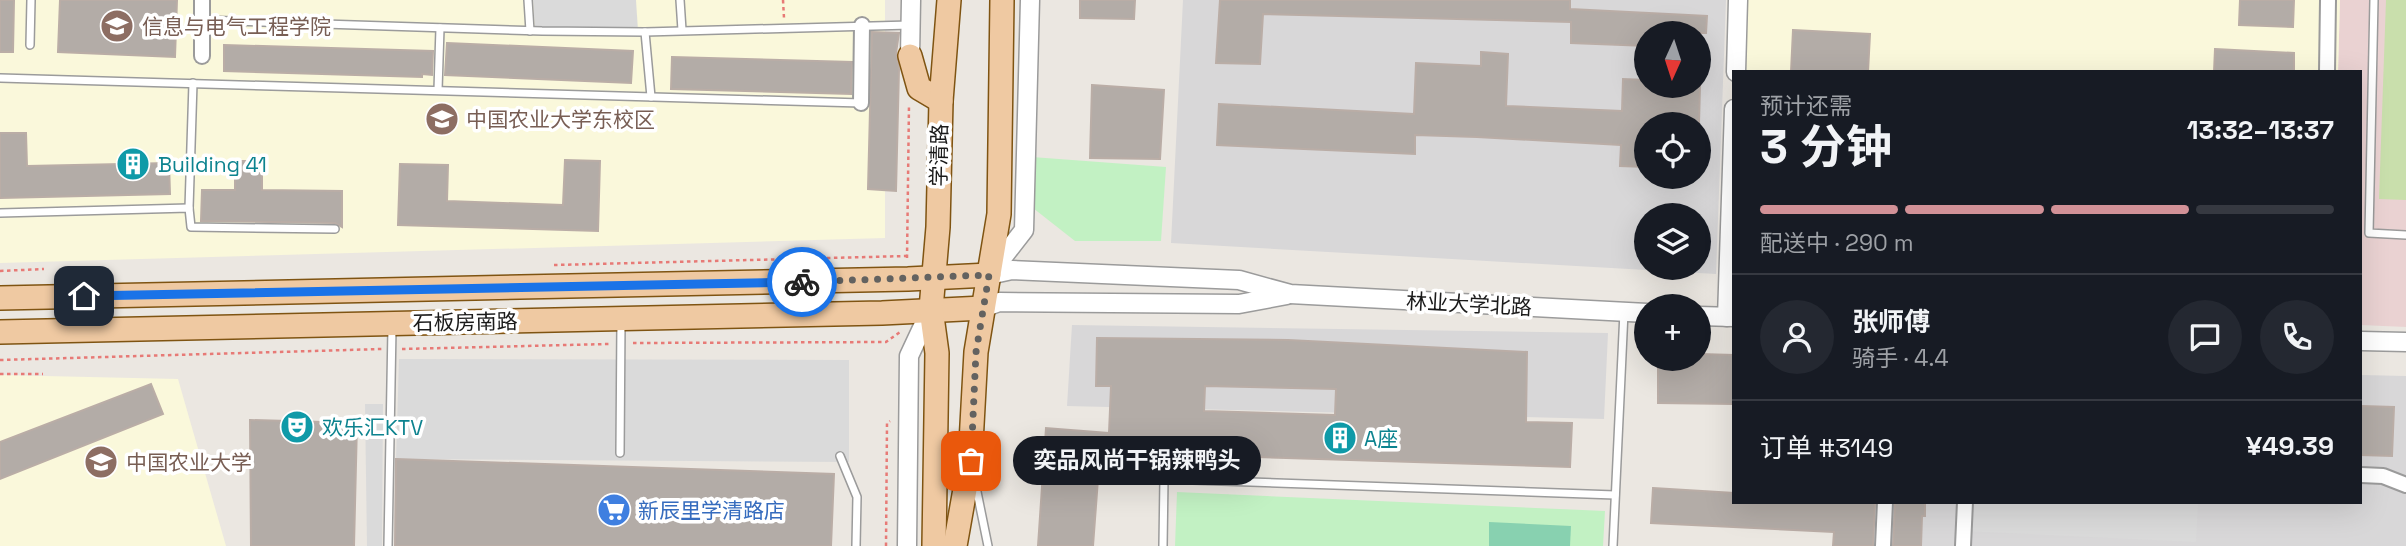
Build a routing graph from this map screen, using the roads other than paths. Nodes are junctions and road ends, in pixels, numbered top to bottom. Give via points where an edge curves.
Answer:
1 (31, 0) edge
2 (202, 0) edge
3 (528, 0) edge
4 (680, 0) edge
5 (911, 0) edge
6 (949, 0) edge
7 (1002, 0) edge
8 (1030, 0) edge
9 (1738, 0) edge
10 (2328, 0) edge
11 (2374, 0) edge
12 (202, 20) junction
13 (862, 25) junction
14 (911, 25) junction
15 (440, 27) junction
16 (530, 30) junction
17 (682, 30) junction
18 (645, 32) junction
19 (30, 45) dead end
20 (202, 56) dead end
21 (910, 56) joint
22 (1735, 70) edge
23 (2327, 70) edge
24 (0, 78) edge
25 (193, 83) junction
26 (438, 90) junction
27 (650, 97) junction
28 (941, 101) junction
29 (861, 103) joint
30 (189, 208) junction
31 (0, 213) edge
32 (335, 229) dead end
33 (2406, 235) edge
34 (1732, 248) edge
35 (989, 275) junction
36 (935, 277) junction
37 (1290, 294) junction
38 (0, 298) edge
39 (931, 309) junction
40 (983, 309) junction
41 (1624, 312) junction
42 (1634, 312) edge
43 (1711, 316) edge
44 (1731, 317) edge
45 (621, 318) junction
46 (392, 323) junction
47 (0, 332) edge
48 (2362, 341) edge
49 (2406, 342) edge
50 (620, 453) dead end
51 (840, 456) dead end
52 (971, 461) junction
53 (2362, 475) edge
54 (2406, 485) edge
55 (1615, 495) junction
56 (1885, 504) edge
57 (1965, 504) edge
58 (388, 546) edge
59 (856, 546) edge
60 (907, 546) edge
61 (934, 546) edge
62 (956, 546) edge
63 (989, 546) edge
64 (1163, 546) edge
65 (1613, 546) edge
66 (1883, 546) edge
67 (1963, 546) edge

1 - 19 lane
2 - 12 street
3 - 16 lane
4 - 17 lane
5 - 14 street
6 - 28 main road, 学清路
7 - 35 main road via 999,214
8 - 35 street via 1024,230
9 - 22 street
10 - 23 street
11 - 33 lane via 2369,233
12 - 15 lane
12 - 20 street
13 - 14 lane
13 - 17 lane
13 - 29 street
14 - 21 street
15 - 16 lane
15 - 26 lane
16 - 18 lane
17 - 18 lane
18 - 27 lane
21 - 28 main road via 919,88
24 - 25 lane
25 - 26 lane
25 - 30 lane
26 - 27 lane
27 - 29 lane
28 - 36 main road, 学清路
30 - 31 lane
30 - 32 lane via 191,228
34 - 44 street
35 - 36 main road, 石板房南路
35 - 37 street, 林业大学北路 via 1012,270 1239,280
35 - 40 main road
36 - 38 main road, 石板房南路
36 - 39 main road, 学清路
37 - 40 street, 林业大学北路 via 1239,304 999,302
37 - 41 street, 林业大学北路
39 - 40 main road, 石板房南路
39 - 45 main road, 石板房南路
39 - 60 street, 学清路 via 909,356
39 - 61 main road, 学清路 via 937,353
40 - 52 main road via 976,352
41 - 42 street, 林业大学北路
41 - 55 lane
43 - 44 street
45 - 46 main road, 石板房南路
45 - 50 lane
46 - 47 main road, 石板房南路
46 - 58 lane
48 - 49 street
51 - 59 lane via 857,497
52 - 62 main road
52 - 63 lane
53 - 54 street via 2383,476
55 - 64 lane via 1164,479
55 - 65 lane
56 - 66 street
57 - 67 street

